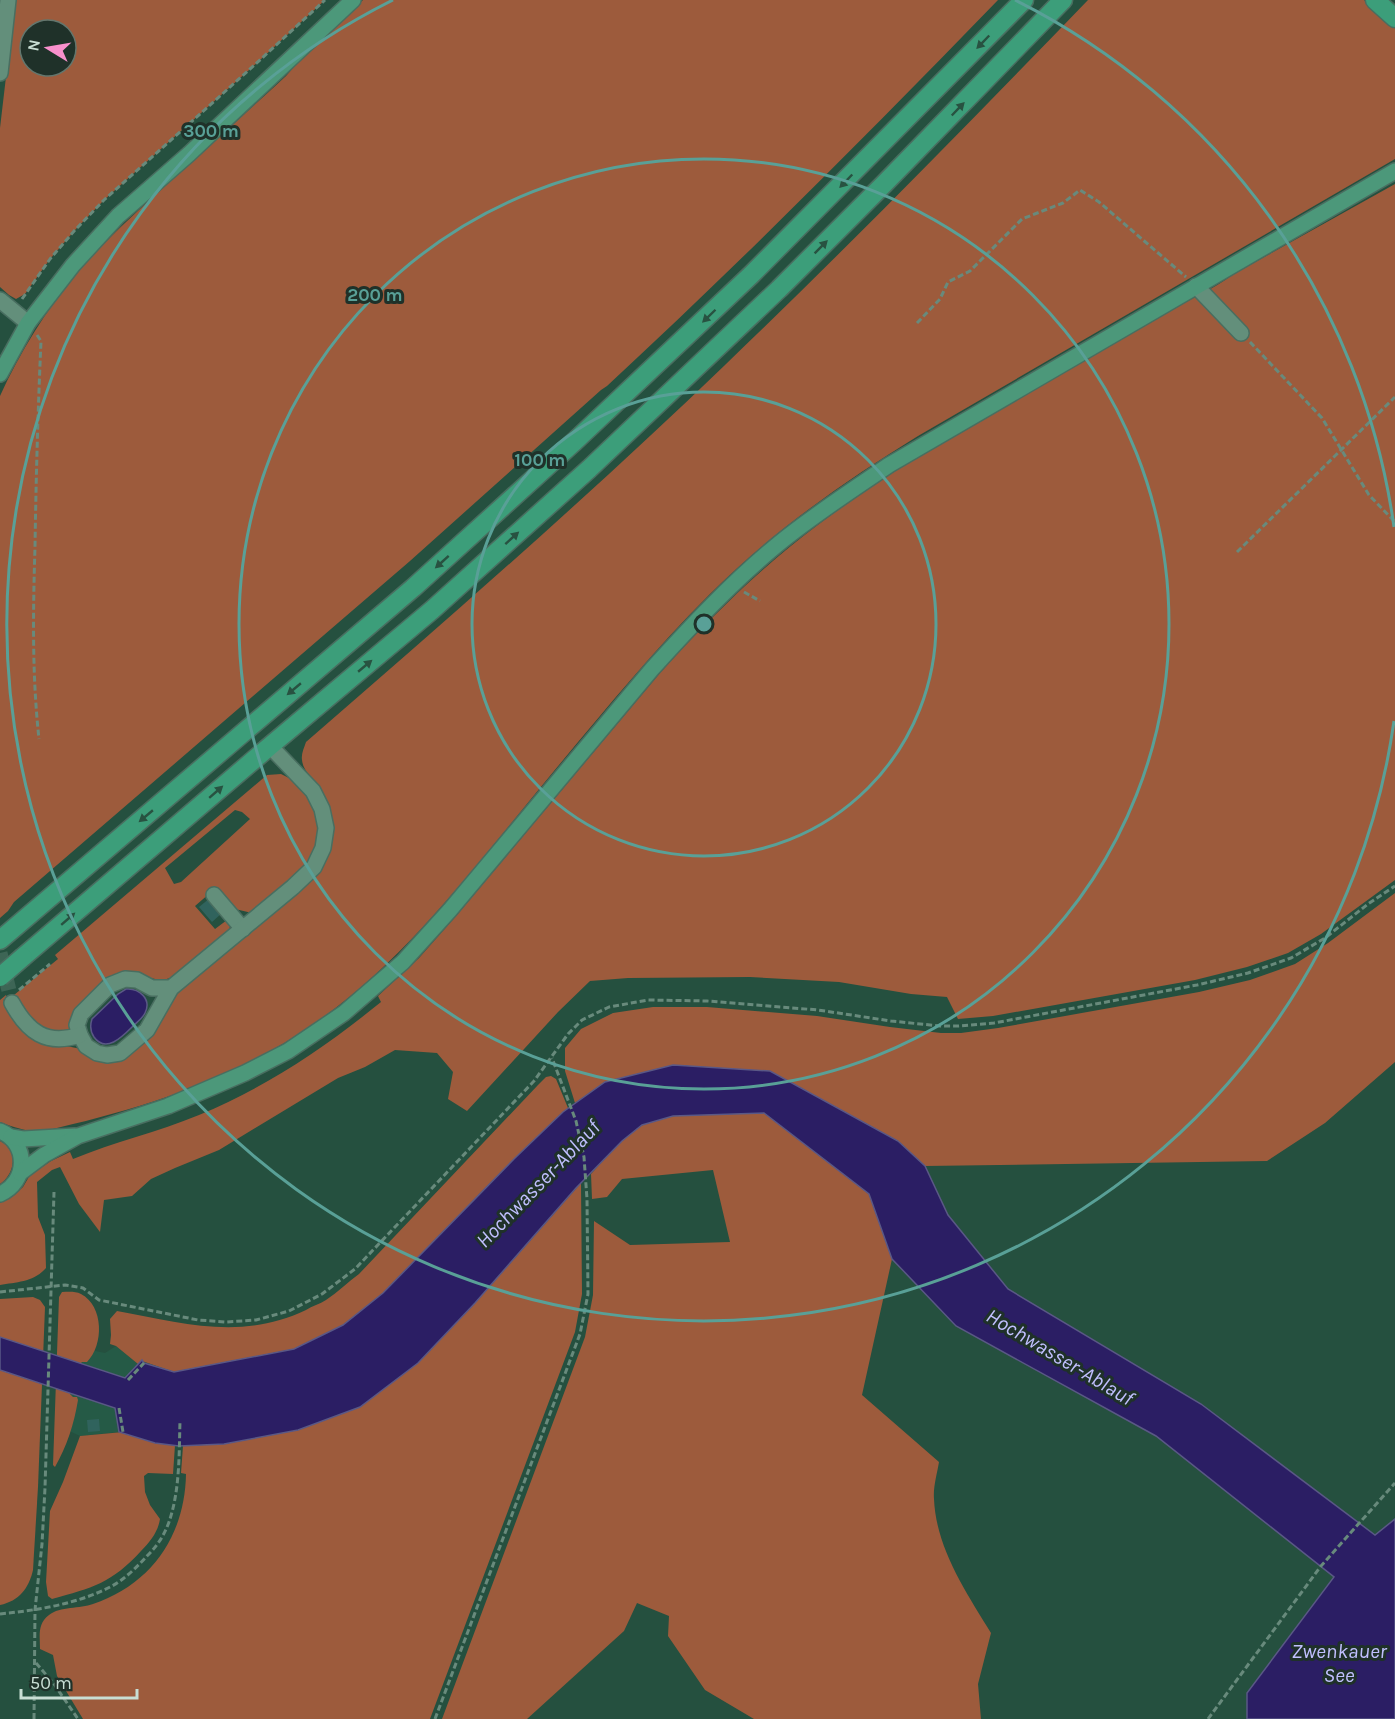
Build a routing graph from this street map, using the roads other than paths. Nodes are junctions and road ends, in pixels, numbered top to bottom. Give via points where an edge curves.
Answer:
1 (8, 0) edge
2 (353, 0) edge
3 (1024, 0) edge
4 (1063, 0) edge
5 (1375, 0) edge
6 (1395, 18) edge
7 (0, 73) edge
8 (1395, 171) edge
9 (1196, 286) junction
10 (0, 300) edge
11 (28, 323) junction
12 (1241, 333) road end
13 (0, 374) edge
14 (270, 746) junction
15 (213, 895) dead end
16 (243, 929) junction
17 (0, 940) edge
18 (0, 977) edge
19 (171, 988) junction
20 (12, 1004) tunnel mouth
21 (80, 1035) junction
22 (5, 1134) edge
23 (78, 1136) junction
24 (20, 1173) junction
25 (0, 1194) edge

1 - 7 street
2 - 11 main road via 118,216 73,264
3 -> 17 highway via 777,250 574,442 413,588
14 -> 4 highway via 432,610 701,364
5 - 6 highway
8 - 9 main road
9 - 12 street
9 - 23 main road via 889,465 775,547 735,582 652,669 403,962 344,1013 288,1051 245,1072 168,1106
10 - 11 street
11 - 13 main road
14 - 16 street via 313,791 326,828 323,848 314,867
18 -> 14 highway, bridge
15 - 16 street
16 - 19 street
19 - 21 street via 152,988 137,980 124,979 110,985 81,1014 77,1025
19 - 21 street via 147,1030 120,1053 97,1053 86,1046
20 - 21 street via 32,1030 50,1039 67,1040
22 - 23 main road via 22,1139
22 - 24 main road via 16,1143 22,1158
23 - 24 main road
24 - 25 main road via 10,1188

